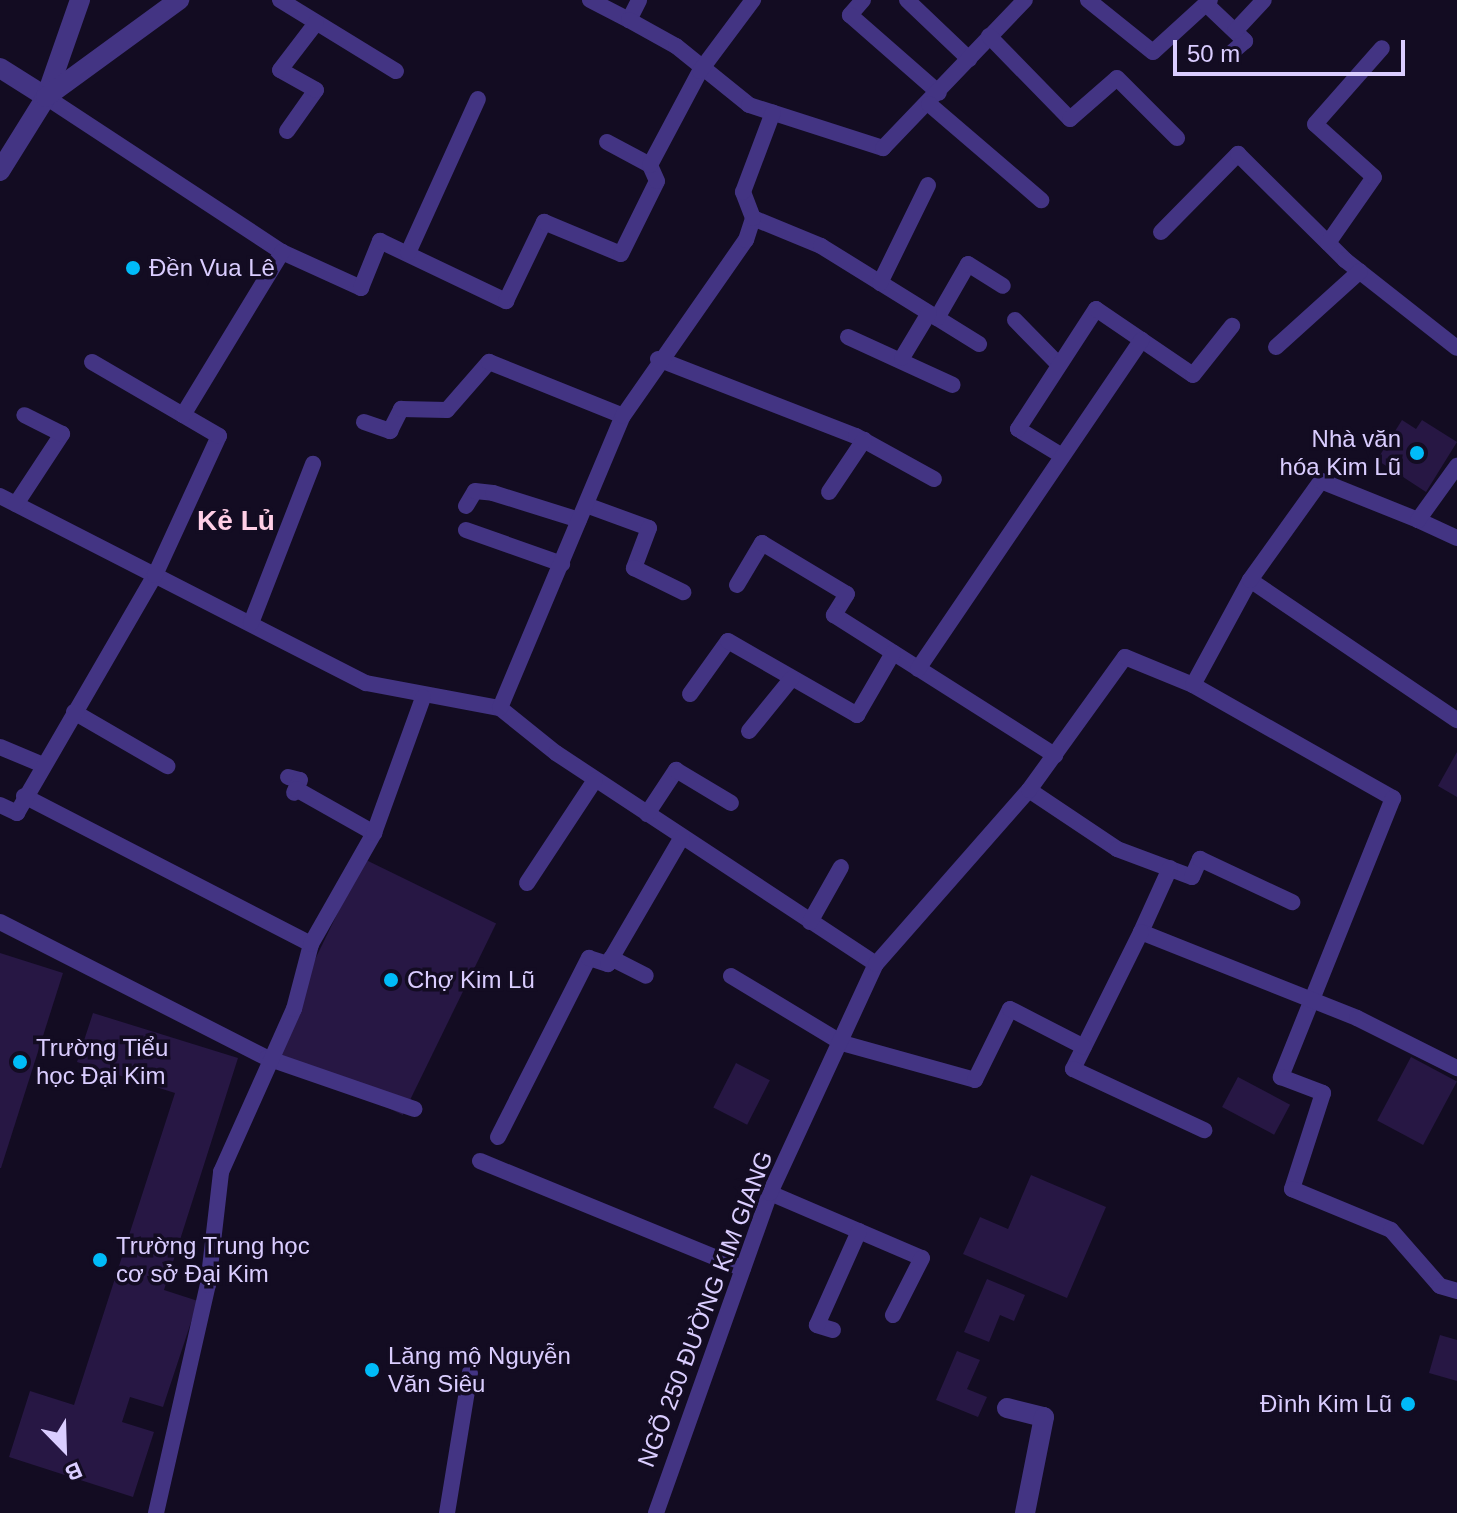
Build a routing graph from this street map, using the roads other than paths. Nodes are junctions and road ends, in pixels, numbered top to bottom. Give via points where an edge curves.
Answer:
1 (80, 0) edge
2 (179, 0) edge
3 (280, 0) edge
4 (590, 0) edge
5 (639, 0) edge
6 (753, 0) edge
7 (863, 0) edge
8 (907, 0) edge
9 (1025, 0) edge
10 (1088, 0) edge
11 (1264, 0) edge
12 (1208, 2) edge
13 (629, 20) junction
14 (316, 23) junction
15 (1235, 31) junction
16 (989, 36) junction
17 (1382, 48) dead end
18 (1229, 55) dead end
19 (969, 59) junction
20 (0, 68) edge
21 (396, 71) dead end
22 (700, 71) junction
23 (46, 97) junction
24 (934, 98) junction
25 (478, 99) dead end
26 (773, 112) junction
27 (287, 131) dead end
28 (1177, 138) dead end
29 (607, 142) dead end
30 (650, 165) junction
31 (0, 171) edge
32 (928, 185) dead end
33 (1041, 200) dead end
34 (753, 218) junction
35 (1161, 232) dead end
36 (1328, 243) junction
37 (282, 252) junction
38 (408, 253) junction
39 (1360, 271) junction
40 (880, 283) junction
41 (1003, 286) dead end
42 (933, 316) junction
43 (1015, 320) dead end
44 (1232, 326) dead end
45 (848, 337) dead end
46 (1142, 340) junction
47 (979, 344) dead end
48 (1276, 347) dead end
49 (1457, 348) edge
50 (902, 358) junction
51 (658, 359) junction
52 (92, 362) dead end
53 (1059, 365) junction
54 (953, 385) dead end
55 (24, 415) dead end
56 (183, 415) junction
57 (623, 416) junction
58 (364, 422) dead end
59 (864, 440) junction
60 (1059, 454) junction
61 (313, 464) dead end
62 (1457, 466) edge
63 (934, 479) dead end
64 (829, 492) dead end
65 (0, 496) edge
66 (16, 504) junction
67 (466, 506) dead end
68 (582, 512) junction
69 (1418, 520) junction
70 (466, 530) dead end
71 (1457, 538) edge
72 (562, 564) junction
73 (155, 575) junction
74 (1250, 580) junction
75 (737, 585) dead end
76 (683, 592) dead end
77 (251, 623) junction
78 (893, 653) junction
79 (918, 669) junction
80 (792, 678) junction
81 (1193, 685) junction
82 (690, 694) dead end
83 (423, 698) junction
84 (500, 708) junction
85 (74, 712) junction
86 (1457, 720) edge
87 (749, 731) dead end
88 (0, 747) edge
89 (1055, 755) junction
90 (43, 765) junction
91 (167, 766) dead end
92 (595, 780) junction
93 (292, 788) dead end
94 (1029, 790) junction
95 (24, 796) junction
96 (731, 803) dead end
97 (0, 805) edge
98 (647, 814) junction
99 (374, 833) junction
100 (682, 837) junction
101 (841, 867) dead end
102 (1170, 868) junction
103 (527, 883) dead end
104 (1292, 902) dead end
105 (0, 922) edge
106 (810, 922) junction
107 (1141, 932) junction
108 (311, 944) junction
109 (611, 958) junction
110 (876, 964) junction
111 (646, 976) dead end
112 (731, 976) dead end
113 (1314, 1007) junction
114 (842, 1043) junction
115 (1084, 1047) junction
116 (267, 1058) junction
117 (1457, 1068) edge
118 (414, 1109) dead end
119 (1204, 1130) dead end
120 (498, 1137) dead end
121 (480, 1161) dead end
122 (770, 1193) junction
123 (859, 1231) junction
124 (743, 1269) junction
125 (1457, 1291) edge
126 (893, 1315) dead end
127 (833, 1330) dead end
128 (470, 1373) dead end
129 (1007, 1408) dead end
130 (156, 1513) edge
131 (447, 1513) edge
132 (656, 1513) edge
133 (1025, 1513) edge

1 - 23 street
2 - 23 street
3 - 14 lane
4 - 13 lane
5 - 13 lane
6 - 22 lane
7 - 24 lane via 850,15
8 - 19 lane
9 - 16 lane
10 - 12 lane via 1153,52
11 - 15 lane
12 - 15 lane
13 - 22 lane via 676,46
14 - 21 lane
14 - 27 lane via 280,70 316,90
15 - 18 lane via 1245,41
16 - 19 lane
16 - 28 lane via 1070,119 1117,78
17 - 36 lane via 1315,124 1374,177
19 - 24 lane
20 - 23 street
22 - 26 lane
22 - 30 lane
23 - 31 street
23 - 37 lane
24 - 26 lane via 883,148
24 - 33 lane
25 - 38 lane
26 - 34 lane via 743,192
29 - 30 lane
30 - 38 lane via 657,181 621,254 544,222 506,301
32 - 40 lane
34 - 40 lane
34 - 51 lane via 734,260
35 - 36 lane via 1238,154
36 - 39 lane
37 - 38 lane via 361,288 380,241
37 - 56 lane
39 - 48 lane
39 - 49 lane
40 - 42 lane
41 - 42 lane via 968,264
42 - 47 lane
42 - 50 lane
43 - 53 lane
44 - 46 lane via 1193,375
45 - 50 lane
46 - 53 lane via 1096,309
46 - 60 lane
50 - 54 lane
51 - 57 lane
51 - 59 lane
52 - 56 lane
53 - 60 lane via 1018,429
55 - 66 lane via 62,434
56 - 73 lane via 219,436
57 - 58 lane via 489,362 447,410 401,409 390,431
57 - 68 lane
59 - 63 lane
59 - 64 lane
60 - 79 lane
61 - 77 lane
62 - 69 lane
65 - 66 lane
66 - 73 lane
67 - 68 lane via 475,491
68 - 72 lane
68 - 76 lane via 649,528 634,568
69 - 71 lane
69 - 74 lane via 1321,481
70 - 72 lane
72 - 84 lane
73 - 77 lane
73 - 85 lane
74 - 81 lane
74 - 86 lane
75 - 78 lane via 762,543 847,594 834,615
77 - 83 lane via 366,683
78 - 79 lane
78 - 80 lane via 857,715
79 - 89 lane
80 - 82 lane via 728,641
80 - 87 lane
81 - 89 lane, NGÕ 250 ĐƯỜNG KIM GIANG via 1125,657
81 - 113 lane via 1393,798
83 - 84 lane via 459,696
83 - 99 lane
84 - 92 lane
85 - 90 lane
85 - 91 lane
88 - 90 lane
89 - 94 lane, NGÕ 250 ĐƯỜNG KIM GIANG
90 - 95 lane
92 - 98 lane
92 - 103 lane
93 - 99 lane
94 - 102 lane via 1117,849
94 - 110 lane, NGÕ 250 ĐƯỜNG KIM GIANG
95 - 97 lane via 17,813
95 - 108 lane
96 - 98 lane via 676,770
98 - 100 lane
99 - 108 lane
100 - 106 lane
100 - 109 lane
101 - 106 lane
102 - 104 lane via 1192,877 1200,859
102 - 107 lane
105 - 116 lane
106 - 110 lane
107 - 113 lane
107 - 115 lane
108 - 116 lane via 294,1009
109 - 111 lane
109 - 120 lane via 608,964 589,958
110 - 114 lane, NGÕ 250 ĐƯỜNG KIM GIANG
112 - 114 lane
113 - 117 lane via 1357,1018
113 - 125 lane via 1281,1077 1323,1093 1292,1189 1391,1230 1440,1286
114 - 115 lane via 975,1080 1010,1009
114 - 122 lane, NGÕ 250 ĐƯỜNG KIM GIANG
115 - 119 lane via 1073,1069
116 - 118 lane
116 - 130 lane via 221,1172 208,1285
121 - 124 lane
122 - 123 lane
122 - 124 lane, NGÕ 250 ĐƯỜNG KIM GIANG
123 - 126 lane via 922,1258
123 - 127 lane via 817,1325
124 - 132 lane, NGÕ 250 ĐƯỜNG KIM GIANG
128 - 131 lane
129 - 133 street via 1044,1417

